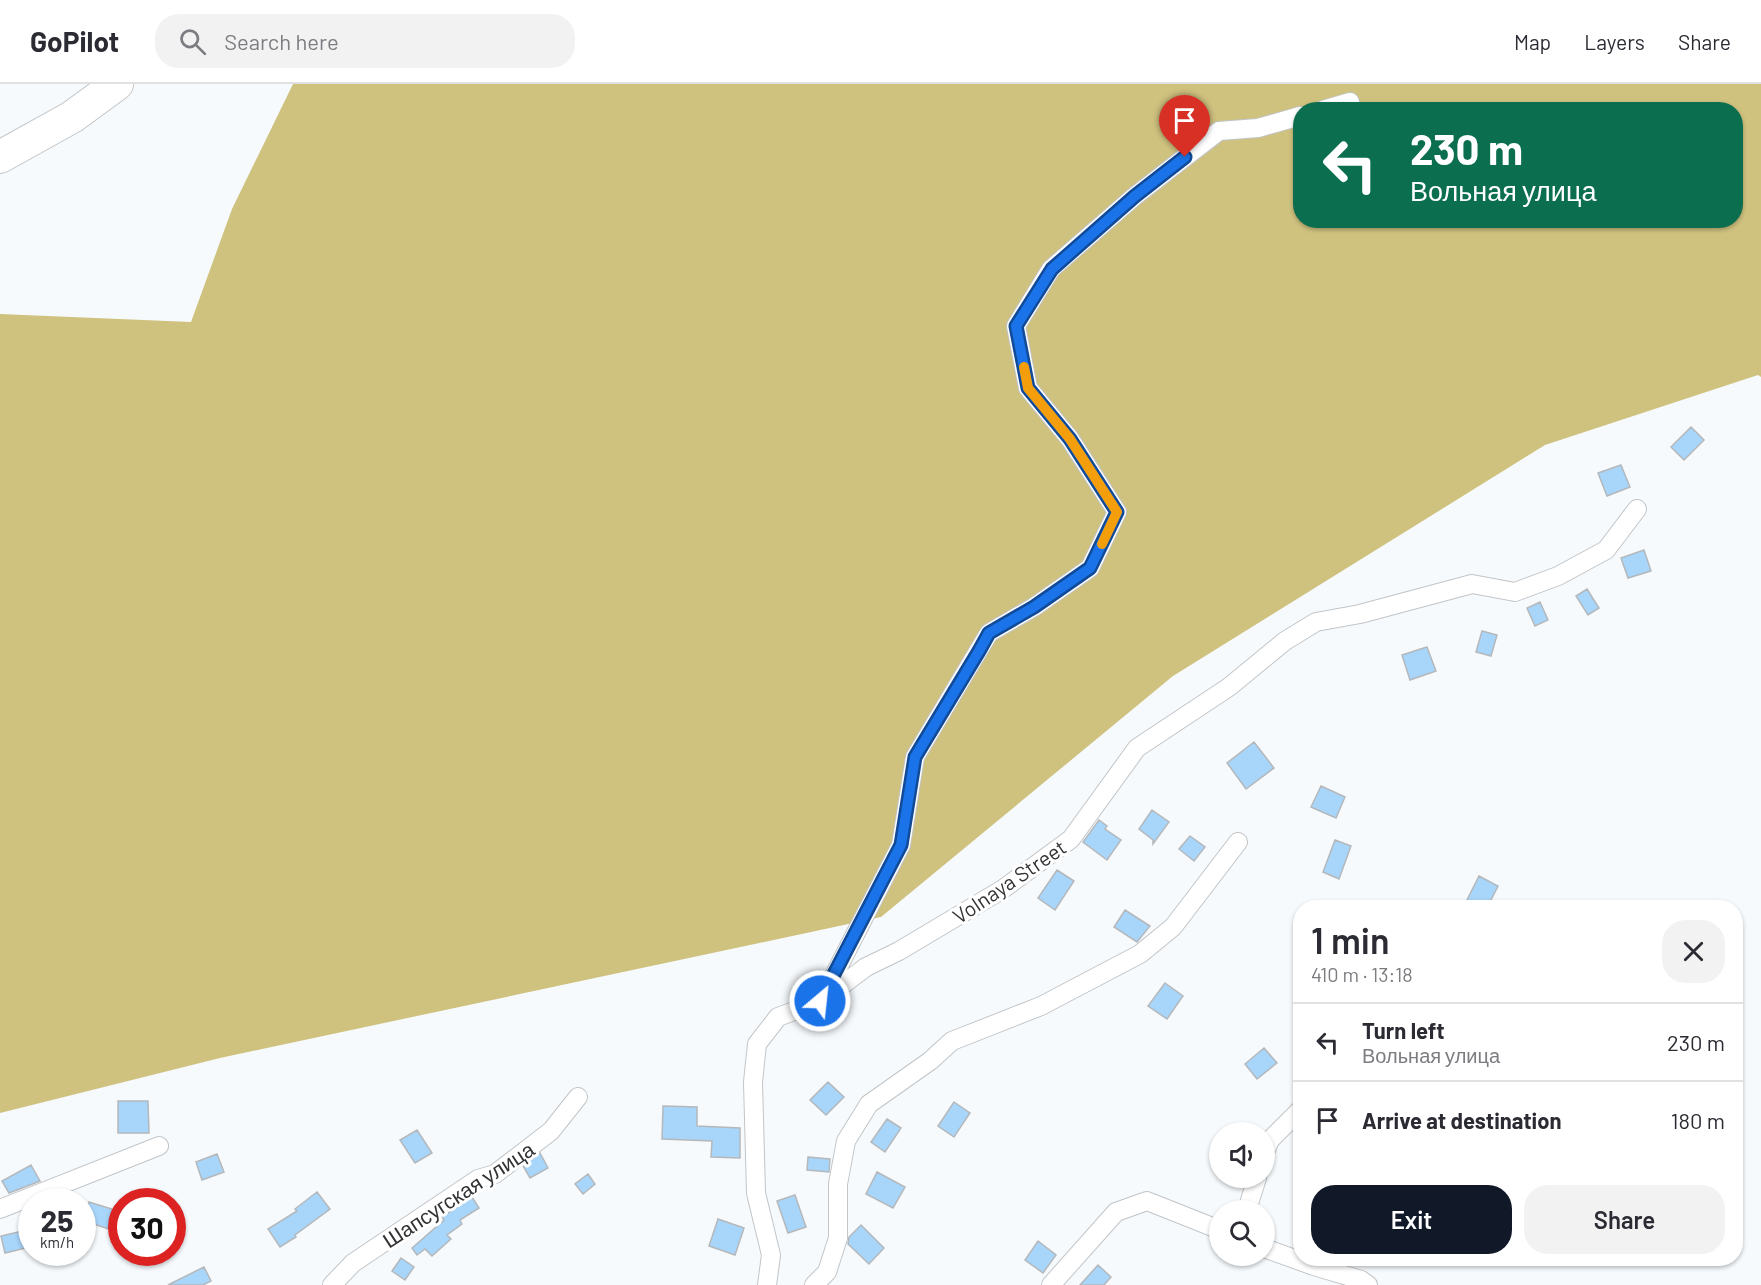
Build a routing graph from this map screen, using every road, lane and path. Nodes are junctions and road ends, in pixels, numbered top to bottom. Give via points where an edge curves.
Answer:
1 (117, 84) edge
2 (1293, 118) edge
3 (0, 158) edge
4 (1637, 509) dead end
5 (1238, 842) dead end
6 (820, 1001) junction
7 (578, 1097) dead end
8 (1293, 1117) edge
9 (1275, 1135) edge
10 (159, 1146) dead end
11 (0, 1209) edge
12 (1209, 1226) edge
13 (1275, 1252) edge
14 (1293, 1258) edge
15 (1314, 1266) edge
16 (332, 1285) edge
17 (767, 1285) edge
18 (814, 1285) edge
19 (1051, 1285) edge
20 (1368, 1285) edge

1 - 3 highway via 72,117
2 - 6 street via 1258,128 1219,131 1135,196 1052,269 1016,326 1028,388 1070,439 1117,512 1090,568 989,633 915,757 901,845
4 - 6 street, Volnaya Street via 1606,550 1558,576 1515,592 1472,584 1316,622 1285,641 1229,687 1137,748 1071,839 1003,889 866,967
5 - 18 street via 1173,927 1140,954 1041,1006 952,1041 869,1104 846,1140 838,1184 838,1238 828,1272
6 - 17 street, Volnaya Street via 778,1017 757,1044 753,1082 756,1193 771,1255
7 - 16 street, Шапсугская улица via 551,1131 495,1174 478,1179 353,1263
8 - 9 street
10 - 11 street
12 - 19 street via 1147,1201 1116,1212
13 - 14 street
15 - 20 street

